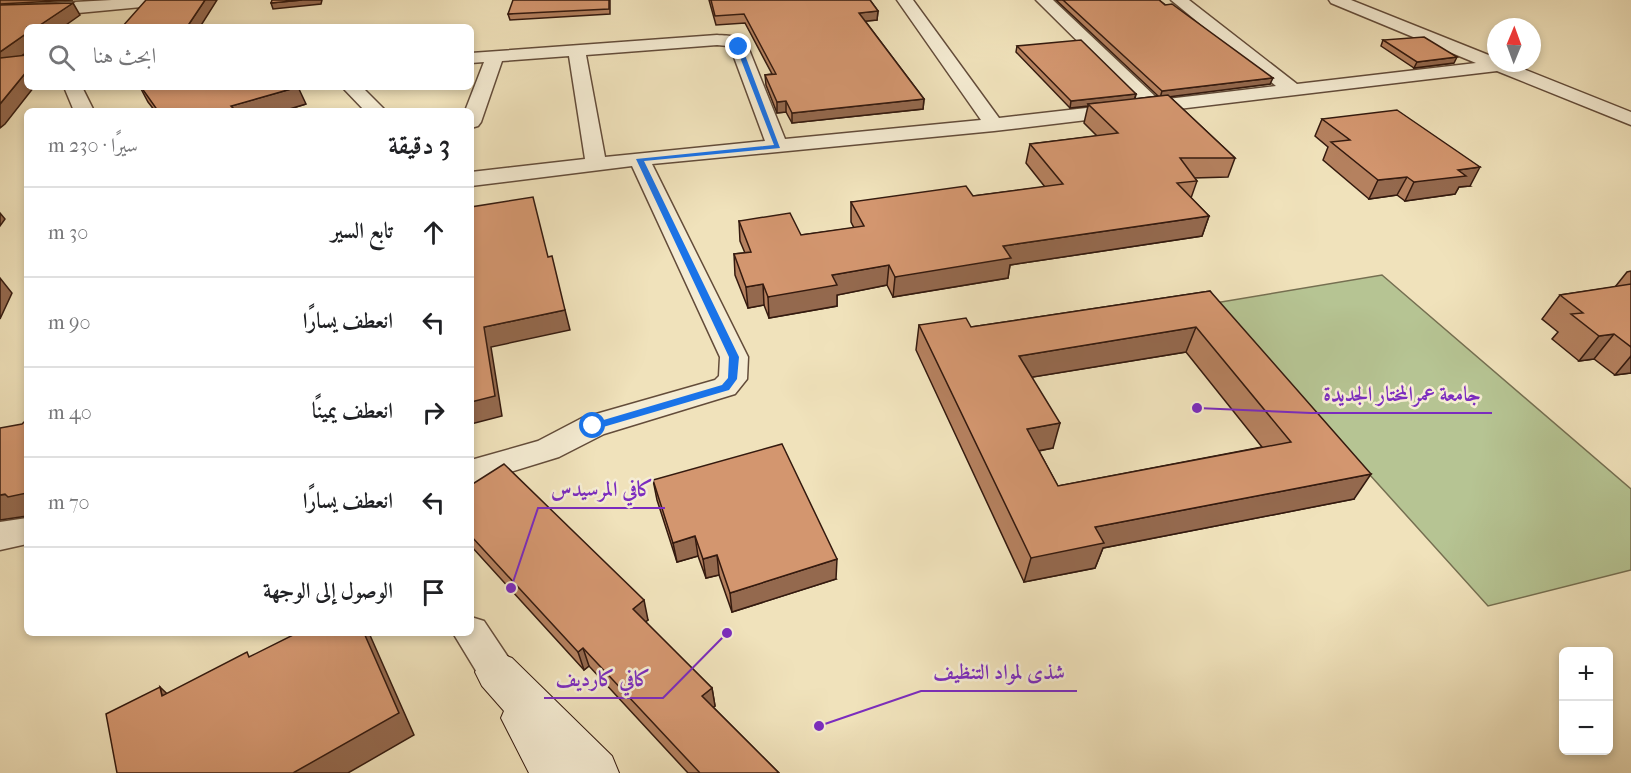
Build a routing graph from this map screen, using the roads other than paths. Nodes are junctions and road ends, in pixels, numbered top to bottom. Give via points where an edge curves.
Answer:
1 (163, 0) edge
2 (905, 0) edge
3 (1044, 0) edge
4 (1179, 0) edge
5 (1337, 0) edge
6 (80, 4) edge
7 (2, 13) edge
8 (73, 24) edge
9 (577, 52) junction
10 (495, 57) junction
11 (474, 58) edge
12 (1487, 63) edge
13 (1487, 67) edge
14 (1510, 72) edge
15 (74, 90) edge
16 (354, 90) edge
17 (1293, 90) junction
18 (1154, 106) junction
19 (83, 108) edge
20 (373, 108) edge
21 (474, 114) edge
22 (1631, 119) edge
23 (994, 125) junction
24 (778, 147) junction
25 (639, 159) junction
26 (596, 164) junction
27 (474, 178) edge
28 (474, 471) edge
29 (24, 532) edge
30 (0, 536) edge
31 (473, 636) edge
32 (497, 672) junction
33 (553, 773) edge
34 (595, 773) edge

1 - 6 street
2 - 23 street
3 - 18 street
4 - 17 street
5 - 12 street
6 - 7 street
6 - 8 street
9 - 10 street
9 - 24 street via 733,41 739,47
9 - 26 street
10 - 11 street
10 - 21 street
13 - 17 street
14 - 22 street
15 - 19 street
16 - 20 street
17 - 18 street
18 - 23 street
23 - 24 street
24 - 25 street
25 - 26 street
25 - 28 street via 734,357 733,379 725,387 593,426 548,448
26 - 27 street
29 - 30 street
31 - 32 street
32 - 33 street via 546,754
32 - 34 street

